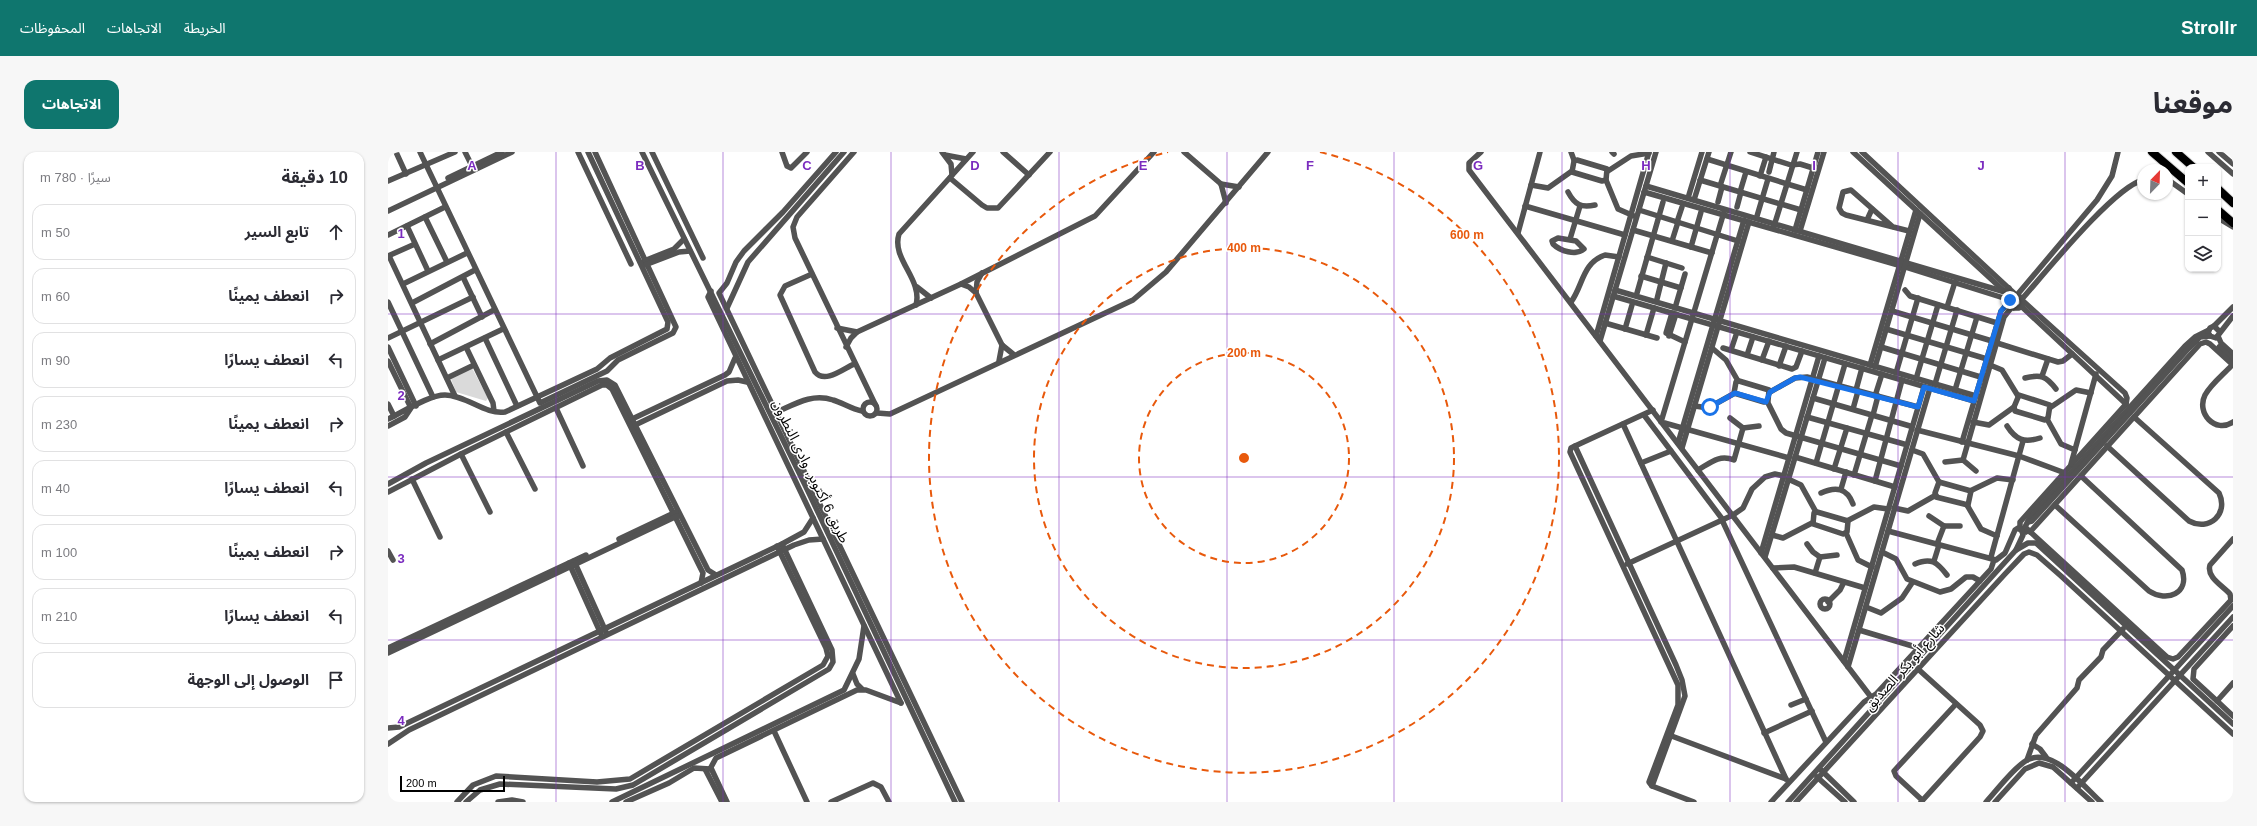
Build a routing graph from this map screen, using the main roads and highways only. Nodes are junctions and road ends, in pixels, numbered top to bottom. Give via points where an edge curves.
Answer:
1 (2152, 152) edge
2 (2176, 152) edge
3 (2190, 164) edge
4 (2185, 180) edge
5 (2221, 192) edge
6 (2233, 203) edge
7 (2221, 213) edge
8 (2233, 223) edge

1 - 4 highway
2 - 3 highway
5 - 6 highway
7 - 8 highway

